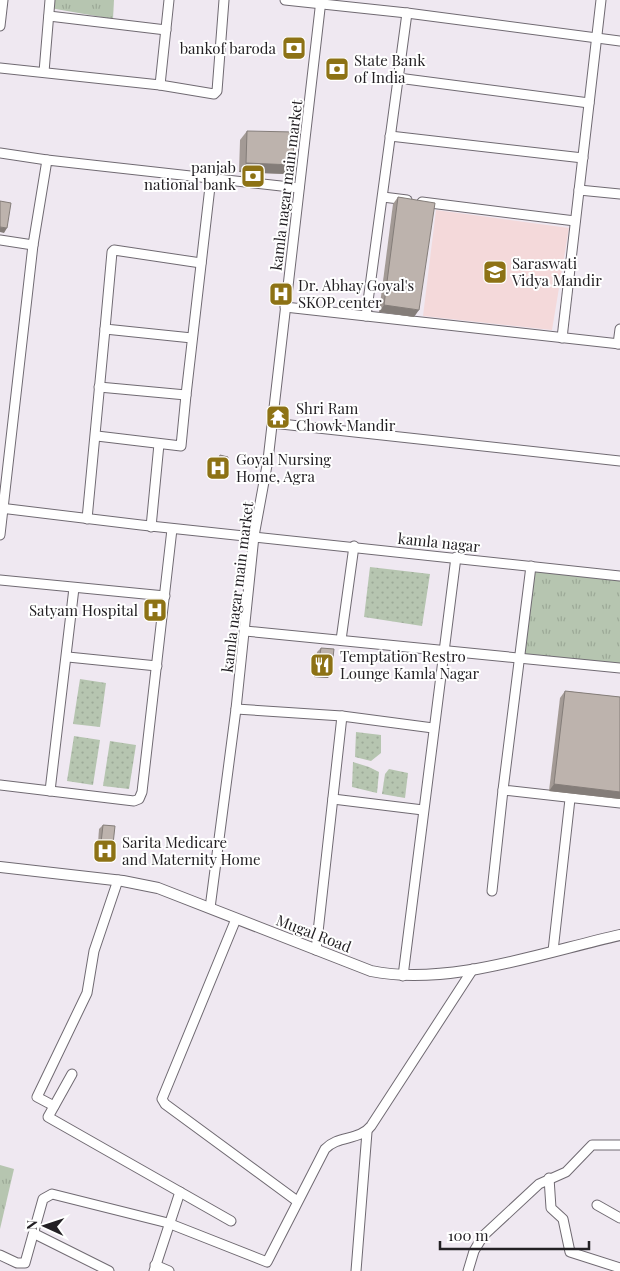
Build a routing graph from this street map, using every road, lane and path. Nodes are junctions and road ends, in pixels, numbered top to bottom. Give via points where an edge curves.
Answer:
1 (4, 0) edge
2 (50, 0) edge
3 (169, 0) edge
4 (224, 0) edge
5 (285, 0) edge
6 (600, 0) edge
7 (320, 2) edge
8 (407, 13) junction
9 (49, 16) junction
10 (0, 26) edge
11 (166, 30) junction
12 (597, 37) junction
13 (620, 41) edge
14 (0, 68) edge
15 (44, 72) junction
16 (398, 78) junction
17 (160, 85) junction
18 (589, 103) junction
19 (390, 136) junction
20 (0, 154) edge
21 (583, 158) junction
22 (47, 160) junction
23 (211, 178) junction
24 (299, 188) junction
25 (579, 190) junction
26 (620, 194) edge
27 (382, 196) junction
28 (576, 221) junction
29 (0, 240) edge
30 (33, 245) junction
31 (201, 262) junction
32 (285, 307) junction
33 (366, 316) junction
34 (105, 329) junction
35 (620, 329) edge
36 (192, 338) junction
37 (562, 338) junction
38 (619, 344) edge
39 (100, 387) junction
40 (186, 394) junction
41 (272, 423) junction
42 (97, 436) junction
43 (158, 444) junction
44 (620, 461) edge
45 (2, 508) edge
46 (87, 519) junction
47 (151, 527) junction
48 (172, 529) junction
49 (0, 535) edge
50 (254, 536) junction
51 (354, 546) junction
52 (456, 558) junction
53 (531, 566) junction
54 (620, 576) edge
55 (0, 580) edge
56 (74, 588) junction
57 (165, 596) junction
58 (244, 630) junction
59 (341, 640) junction
60 (445, 650) junction
61 (68, 657) junction
62 (520, 657) junction
63 (157, 666) junction
64 (620, 668) edge
65 (236, 710) junction
66 (342, 716) junction
67 (433, 728) junction
68 (0, 786) edge
69 (503, 790) junction
70 (50, 791) junction
71 (333, 799) junction
72 (570, 799) junction
73 (620, 804) edge
74 (424, 810) junction
75 (0, 867) edge
76 (118, 880) junction
77 (492, 891) dead end
78 (210, 908) junction
79 (236, 918) junction
80 (620, 936) edge
81 (316, 950) junction
82 (553, 951) junction
83 (473, 969) junction
84 (403, 976) junction
85 (72, 1074) dead end
86 (54, 1106) junction
87 (367, 1132) junction
88 (620, 1145) edge
89 (548, 1178) junction
90 (180, 1192) junction
91 (297, 1201) junction
92 (596, 1205) dead end
93 (620, 1218) edge
94 (231, 1221) dead end
95 (168, 1223) junction
96 (35, 1234) junction
97 (0, 1254) edge
98 (155, 1268) edge
99 (620, 1268) edge
100 (109, 1271) edge
101 (169, 1271) edge
102 (356, 1271) edge
103 (468, 1271) edge

1 - 10 street
2 - 9 street
3 - 11 street
4 - 17 street via 216,94
5 - 7 street
6 - 12 street
7 - 8 street
7 - 24 street, kamla nagar main market
8 - 12 street
8 - 16 street
9 - 11 street
9 - 15 street
11 - 17 street
12 - 13 street
12 - 18 street
14 - 15 street
15 - 17 street
16 - 18 street
16 - 19 street
18 - 21 street
19 - 21 street
19 - 27 street
20 - 22 street
21 - 25 street
22 - 23 street
22 - 30 street
23 - 24 street
23 - 31 street
24 - 32 street, kamla nagar main market
25 - 26 street
25 - 28 street
27 - 28 street
27 - 33 street
28 - 37 street
29 - 30 street
30 - 45 street
31 - 34 street via 112,251
31 - 36 street
32 - 33 street
32 - 41 street, kamla nagar main market
33 - 37 street
34 - 36 street
34 - 39 street
35 - 38 street
36 - 40 street
37 - 38 street
39 - 40 street
39 - 42 street
40 - 43 street via 181,446
41 - 44 street
41 - 50 street, kamla nagar main market
42 - 43 street
42 - 46 street
43 - 47 street
45 - 46 street, kamla nagar
45 - 49 street
46 - 47 street, kamla nagar
47 - 48 street, kamla nagar
48 - 50 street, kamla nagar
48 - 57 street
50 - 51 street, kamla nagar
50 - 58 street, kamla nagar main market
51 - 52 street, kamla nagar
51 - 59 street
52 - 53 street, kamla nagar
52 - 60 street
53 - 54 street, kamla nagar
53 - 62 street
55 - 56 street
56 - 57 street
56 - 61 street
57 - 63 street
58 - 59 street
58 - 65 street, kamla nagar main market
59 - 60 street
60 - 62 street
60 - 67 street
61 - 63 street
61 - 70 street
62 - 64 street
62 - 69 street
63 - 70 street via 139,799
65 - 66 street
65 - 78 street, kamla nagar main market
66 - 67 street
66 - 71 street
67 - 74 street
68 - 70 street
69 - 72 street
69 - 77 street
71 - 74 street
71 - 81 street
72 - 73 street
72 - 82 street
74 - 84 street
75 - 76 street, Mugal Road
76 - 78 street, Mugal Road via 158,888
76 - 86 street via 94,950 87,993 37,1097
78 - 79 street, Mugal Road
79 - 81 street, Mugal Road
79 - 91 street via 162,1099
80 - 82 street, Mugal Road
81 - 84 street, Mugal Road via 371,971
82 - 83 street, Mugal Road
83 - 84 street, Mugal Road
83 - 87 street
85 - 86 street
86 - 90 street via 48,1117
87 - 91 street via 329,1144
87 - 102 street
88 - 89 street via 592,1144 566,1172
89 - 99 street via 551,1208 562,1219 570,1252
89 - 103 street via 483,1236
90 - 94 street
90 - 95 street
91 - 95 street via 267,1262
92 - 93 street
95 - 96 street via 52,1194 43,1199
95 - 98 street
96 - 97 street via 25,1263 17,1263
96 - 100 street
98 - 101 street

